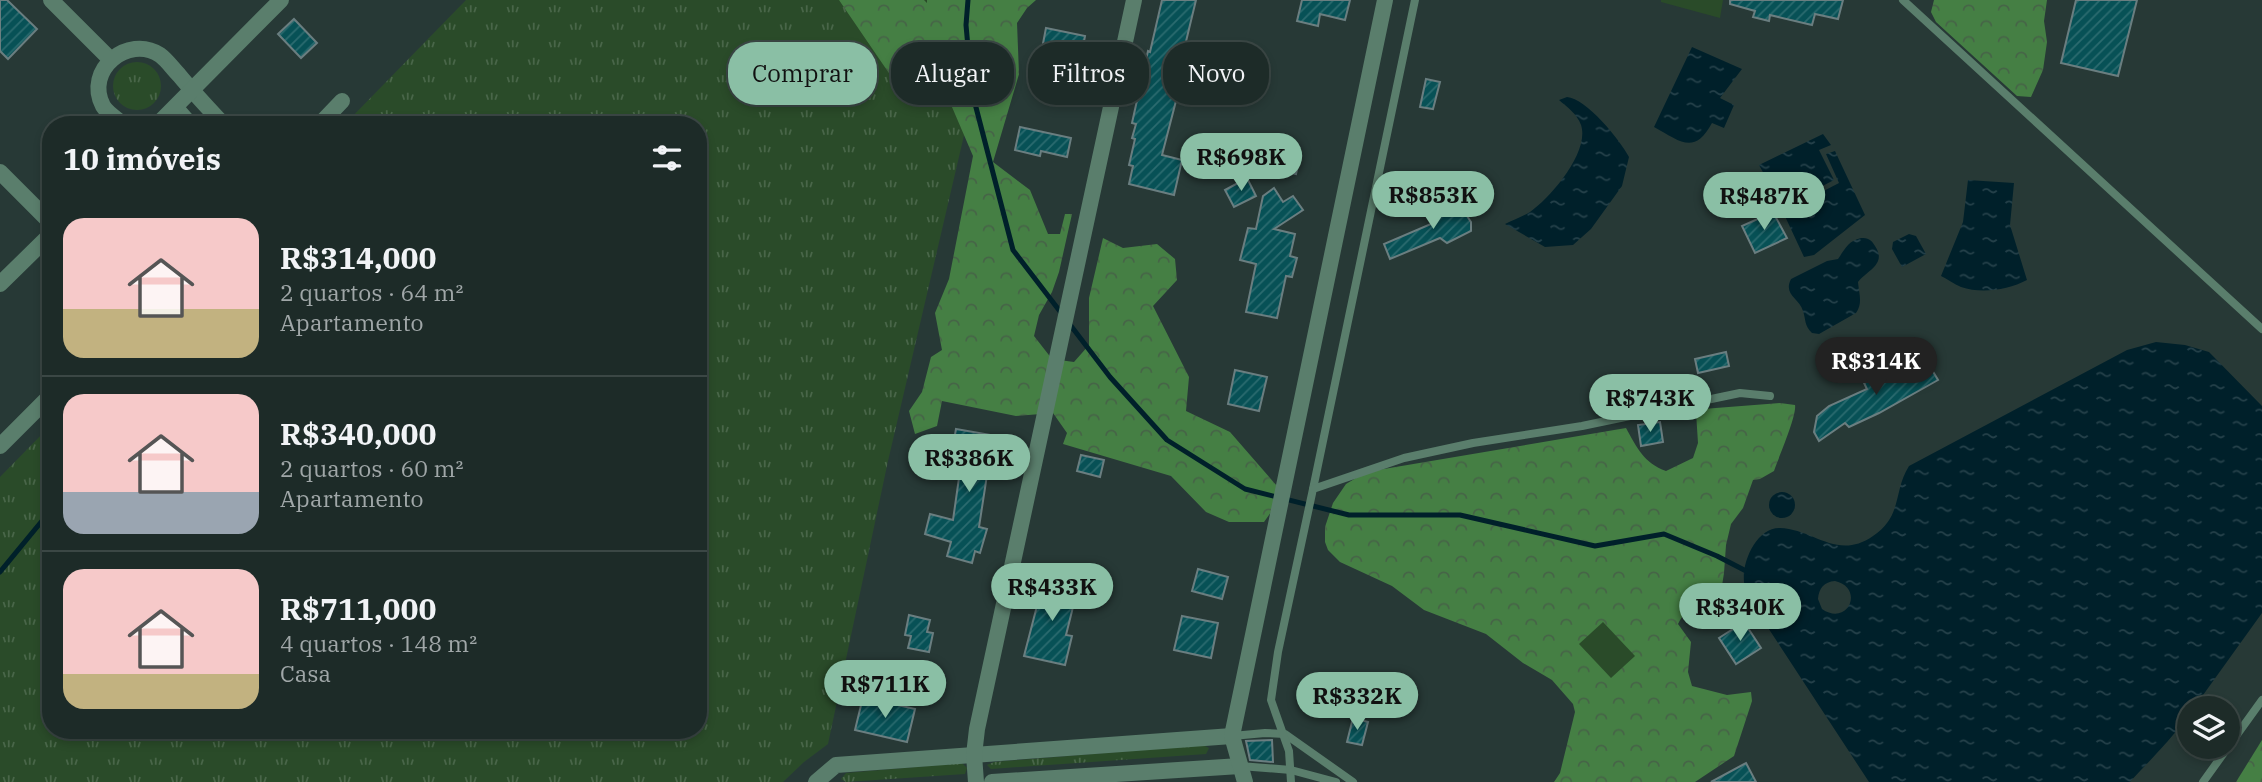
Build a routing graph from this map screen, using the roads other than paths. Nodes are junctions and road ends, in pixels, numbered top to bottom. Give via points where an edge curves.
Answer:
1 (51, 0) edge
2 (1134, 0) edge
3 (1385, 0) edge
4 (1415, 0) edge
5 (1903, 0) edge
6 (277, 1) edge
7 (111, 60) junction
8 (193, 91) junction
9 (342, 101) dead end
10 (114, 116) edge
11 (172, 116) edge
12 (216, 116) edge
13 (328, 116) edge
14 (0, 172) edge
15 (42, 214) edge
16 (42, 243) edge
17 (0, 284) edge
18 (2262, 329) edge
19 (1770, 396) dead end
20 (42, 405) edge
21 (0, 446) edge
22 (1313, 489) junction
23 (2262, 700) edge
24 (1285, 734) junction
25 (1232, 736) junction
26 (974, 755) junction
27 (1240, 766) junction
28 (1291, 770) junction
29 (816, 782) edge
30 (976, 782) edge
31 (992, 782) edge
32 (1245, 782) edge
33 (1291, 782) edge
34 (1336, 782) edge
35 (1353, 782) edge
36 (2203, 782) edge

1 - 7 street
2 - 26 street
3 - 25 street
4 - 22 lane
5 - 18 lane
6 - 8 street
7 - 8 street via 131,49 147,49 162,56
7 - 10 street via 100,79 99,94 104,108
8 - 11 street
8 - 12 street
9 - 13 street
14 - 15 street
16 - 17 street
19 - 22 lane via 1740,393 1473,443 1404,458
20 - 21 street
22 - 24 lane via 1271,700
23 - 36 lane
24 - 25 lane
24 - 28 lane
24 - 35 lane
25 - 26 street
25 - 27 street
26 - 29 street via 836,765
26 - 30 street
27 - 28 lane
27 - 31 street
27 - 32 street
28 - 33 lane
28 - 34 lane

